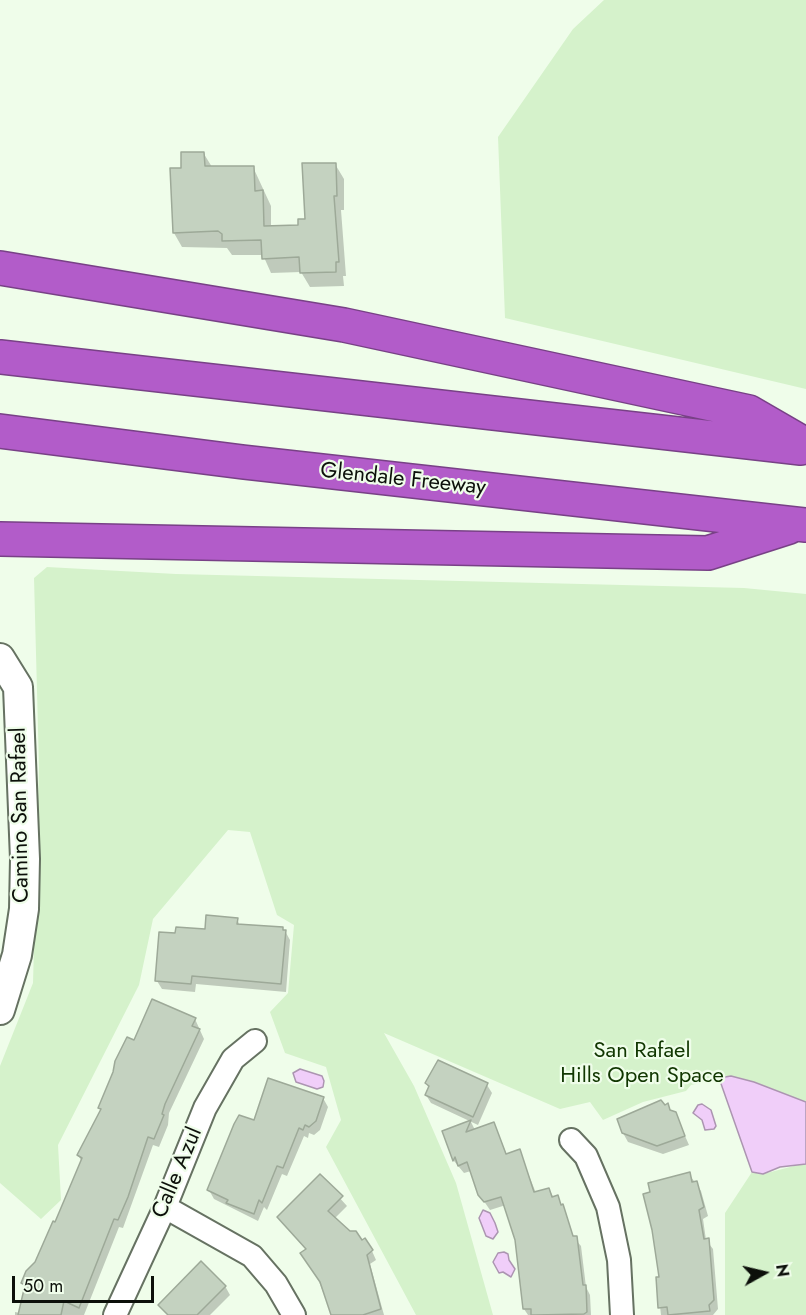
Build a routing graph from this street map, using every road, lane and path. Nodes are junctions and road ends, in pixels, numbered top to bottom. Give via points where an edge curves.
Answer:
1 (0, 268) edge
2 (0, 357) edge
3 (0, 431) edge
4 (806, 447) edge
5 (803, 524) edge
6 (0, 539) edge
7 (0, 658) edge
8 (0, 1011) edge
9 (255, 1041) dead end
10 (571, 1140) dead end
11 (165, 1207) junction
12 (115, 1315) edge
13 (294, 1315) edge
14 (622, 1315) edge

1 - 4 highway via 344,325 749,412
2 - 4 highway
3 - 5 highway, Glendale Freeway
5 - 6 highway via 708,553
7 - 8 street, Camino San Rafael via 18,687 25,859 24,909 17,955
9 - 11 street, Calle Azul via 233,1059 205,1108
10 - 14 street via 586,1156 608,1207 619,1260
11 - 12 street, Calle Azul
11 - 13 street via 252,1256 276,1284

